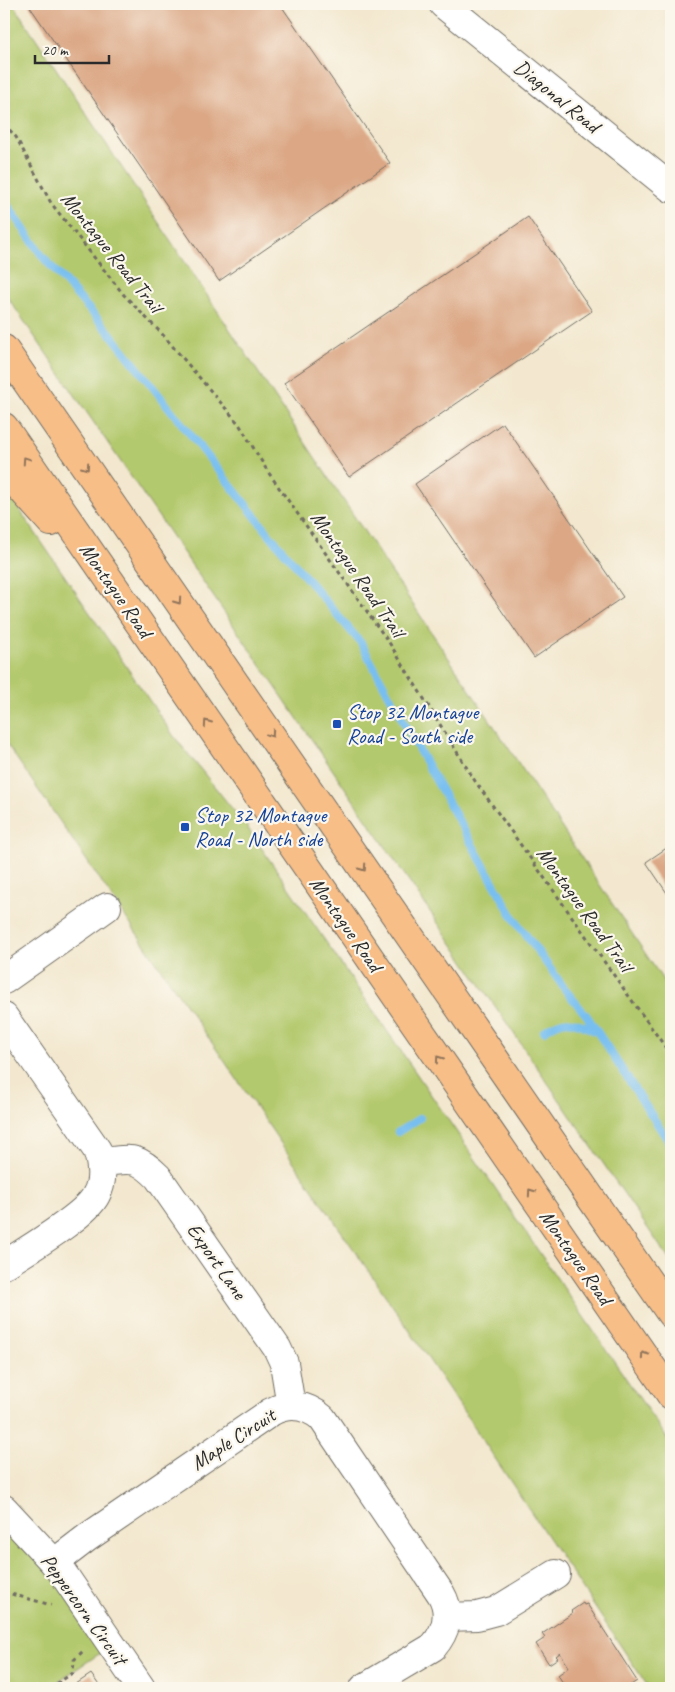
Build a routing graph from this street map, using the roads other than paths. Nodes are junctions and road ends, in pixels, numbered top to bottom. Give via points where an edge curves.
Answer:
1 (443, 4) edge
2 (671, 188) edge
3 (4, 349) edge
4 (4, 374) edge
5 (4, 427) edge
6 (58, 427) junction
7 (4, 470) edge
8 (123, 601) junction
9 (107, 907) dead end
10 (4, 980) edge
11 (4, 1017) edge
12 (101, 1162) junction
13 (4, 1265) edge
14 (671, 1314) edge
15 (671, 1395) edge
16 (291, 1406) junction
17 (4, 1509) edge
18 (54, 1563) junction
19 (556, 1574) dead end
20 (447, 1617) junction
21 (141, 1688) edge
22 (364, 1688) edge

1 - 2 street, Diagonal Road
3 - 6 main road
4 - 6 main road
8 -> 5 main road, Montague Road
6 -> 14 main road
7 - 8 main road
15 -> 8 main road, Montague Road
9 - 10 street
11 - 12 street via 97,1150
12 - 13 street via 101,1180 96,1196 84,1211
12 - 16 street, Export Lane via 136,1160 158,1177 277,1348 284,1363
16 - 18 street, Maple Circuit via 271,1412
16 - 20 street, Maple Circuit via 307,1408 322,1418 443,1597
17 - 18 street, Peppercorn Circuit
18 - 21 street, Peppercorn Circuit
19 - 20 street via 496,1611 477,1616
20 - 22 street via 444,1630 433,1647

